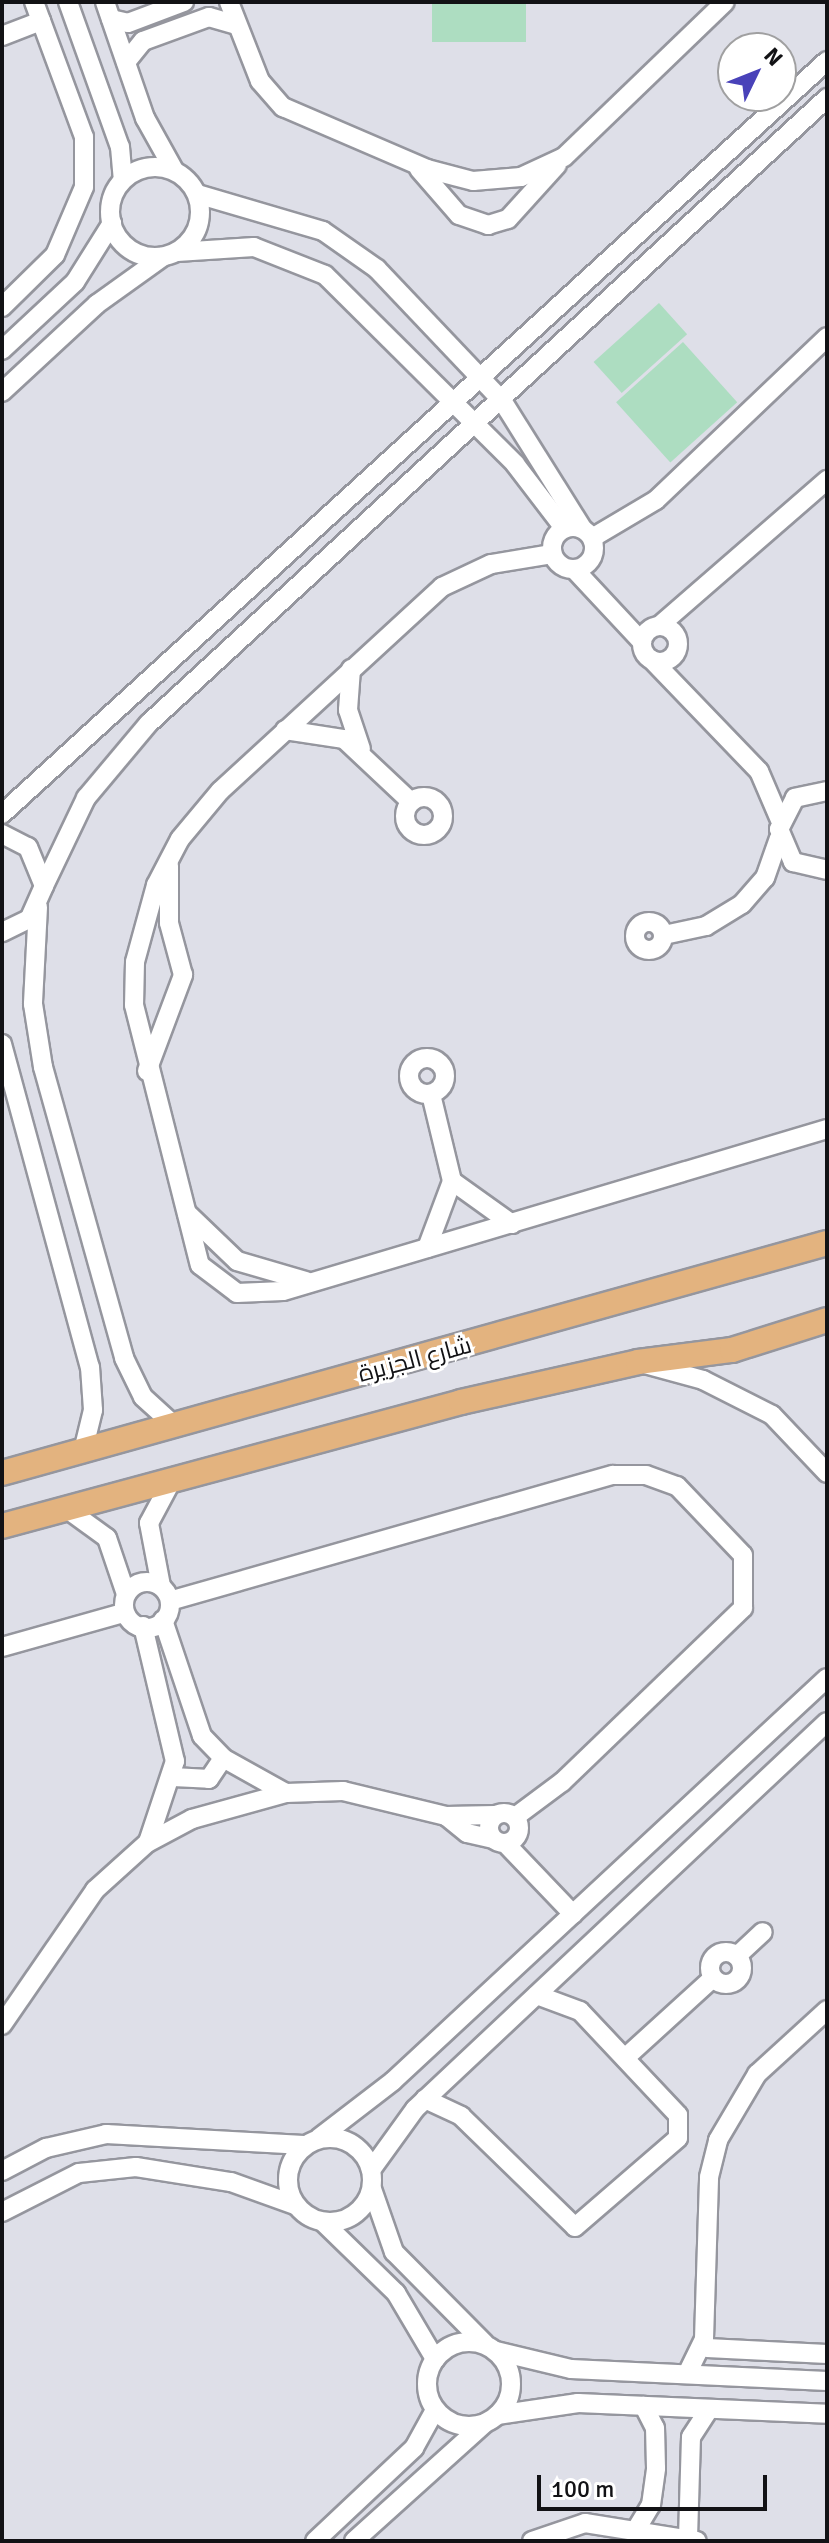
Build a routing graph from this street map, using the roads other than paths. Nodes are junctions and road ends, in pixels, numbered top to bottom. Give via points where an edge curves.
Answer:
1 (34, 2) edge
2 (68, 2) edge
3 (184, 2) edge
4 (229, 2) edge
5 (726, 5) edge
6 (108, 11) edge
7 (41, 21) junction
8 (237, 25) junction
9 (2, 36) edge
10 (827, 61) edge
11 (126, 62) junction
12 (827, 98) edge
13 (564, 157) junction
14 (412, 160) junction
15 (174, 170) junction
16 (123, 180) junction
17 (197, 194) junction
18 (112, 223) junction
19 (170, 254) junction
20 (2, 307) edge
21 (827, 337) edge
22 (2, 350) edge
23 (481, 378) junction
24 (2, 392) edge
25 (503, 402) junction
26 (453, 404) junction
27 (475, 428) junction
28 (827, 480) edge
29 (827, 497) edge
30 (791, 510) junction
31 (579, 532) junction
32 (552, 554) junction
33 (574, 569) junction
34 (696, 592) junction
35 (659, 626) junction
36 (642, 642) junction
37 (678, 645) junction
38 (652, 660) junction
39 (351, 669) junction
40 (687, 696) junction
41 (348, 710) junction
42 (285, 730) junction
43 (325, 732) junction
44 (361, 749) junction
45 (759, 771) junction
46 (827, 791) edge
47 (806, 792) junction
48 (411, 802) dead end
49 (2, 814) edge
50 (780, 829) junction
51 (2, 834) edge
52 (170, 859) junction
53 (806, 869) junction
54 (827, 870) edge
55 (44, 886) junction
56 (757, 889) junction
57 (38, 907) junction
58 (2, 932) edge
59 (664, 935) dead end
60 (174, 938) junction
61 (139, 941) junction
62 (134, 1005) junction
63 (168, 1016) junction
64 (2, 1044) edge
65 (146, 1074) junction
66 (431, 1094) dead end
67 (827, 1129) edge
68 (452, 1181) junction
69 (183, 1208) junction
70 (512, 1224) junction
71 (827, 1243) edge
72 (427, 1248) junction
73 (310, 1281) junction
74 (827, 1320) edge
75 (638, 1362) junction
76 (175, 1426) junction
77 (83, 1451) junction
78 (2, 1473) edge
79 (827, 1473) edge
80 (172, 1480) junction
81 (67, 1509) junction
82 (2, 1526) edge
83 (167, 1593) junction
84 (126, 1594) junction
85 (123, 1613) junction
86 (163, 1620) junction
87 (143, 1626) junction
88 (2, 1647) edge
89 (827, 1678) edge
90 (827, 1722) edge
91 (223, 1758) junction
92 (173, 1777) junction
93 (286, 1793) junction
94 (234, 1803) junction
95 (495, 1815) junction
96 (446, 1816) junction
97 (515, 1817) junction
98 (192, 1819) junction
99 (500, 1842) junction
100 (147, 1843) junction
101 (573, 1914) junction
102 (763, 1932) dead end
103 (574, 1960) junction
104 (537, 1995) junction
105 (578, 2009) junction
106 (827, 2010) edge
107 (2, 2025) edge
108 (625, 2058) junction
109 (446, 2080) junction
110 (425, 2099) junction
111 (461, 2116) junction
112 (312, 2142) junction
113 (2, 2171) edge
114 (372, 2178) junction
115 (295, 2205) junction
116 (2, 2212) edge
117 (323, 2222) junction
118 (706, 2344) junction
119 (490, 2348) junction
120 (827, 2354) edge
121 (435, 2359) junction
122 (687, 2374) junction
123 (725, 2376) junction
124 (827, 2381) edge
125 (644, 2406) junction
126 (709, 2409) junction
127 (435, 2410) junction
128 (827, 2414) edge
129 (491, 2419) junction
130 (637, 2528) junction
131 (692, 2540) edge
132 (315, 2541) edge
133 (354, 2541) edge
134 (532, 2541) edge

1 - 7 street
2 - 16 street via 120,147
3 - 6 street via 128,23
4 - 8 street
5 - 13 street
6 - 11 street
7 - 9 street
7 - 20 street via 84,137 84,187 55,255
8 - 11 street via 209,17 143,41
8 - 14 street via 260,81 283,107
10 - 23 street
11 - 15 street
12 - 25 street
13 - 14 street via 497,181 449,177
13 - 14 street via 516,211 488,225 459,215
15 - 16 street via 147,168
15 - 17 street
16 - 18 street
17 - 19 street via 195,233
17 - 23 street via 292,220 352,248
18 - 19 street via 132,250
18 - 22 street via 75,282
19 - 24 street via 97,304
19 - 26 street via 254,247 303,263 346,292
21 - 31 street via 649,506
23 - 25 street
23 - 26 street
25 - 27 street
25 - 31 street
26 - 27 street
26 - 49 street
27 - 31 street
27 - 55 street via 125,747 86,798
28 - 30 street
29 - 30 street
30 - 34 street
31 - 32 street
31 - 33 street via 593,555
32 - 33 street
32 - 39 street via 465,573
33 - 36 street
34 - 35 street
34 - 37 street
35 - 36 street
35 - 37 street
36 - 38 street
37 - 38 street via 667,661
37 - 40 street
38 - 40 street
39 - 41 street
39 - 42 street
40 - 45 street
41 - 43 street
41 - 44 street
42 - 43 street
42 - 52 street via 196,817
43 - 44 street
44 - 48 street
45 - 47 street
45 - 50 street
46 - 47 street
47 - 50 street
50 - 53 street
50 - 56 street
51 - 55 street via 37,858
52 - 60 street
52 - 61 street
53 - 54 street
53 - 56 street
55 - 57 street
56 - 59 street via 725,917
57 - 58 street
57 - 76 street via 33,1004 43,1067 124,1358 143,1397
60 - 61 street
60 - 63 street via 183,975
61 - 62 street
62 - 63 street
62 - 65 street
63 - 65 street
64 - 77 street via 90,1367 93,1410
65 - 69 street
66 - 68 street
67 - 70 street
68 - 70 street
68 - 72 street
69 - 73 street via 237,1261
69 - 73 street via 200,1265 216,1282 260,1295
70 - 72 street
71 - 76 main road, شارع الجزيرة
72 - 73 street
74 - 75 main road via 732,1350
75 - 79 street via 703,1380 772,1415
75 - 80 main road
76 - 77 main road, شارع الجزيرة
77 - 78 main road, شارع الجزيرة
80 - 81 main road
80 - 83 street via 149,1523
81 - 82 main road
81 - 84 street via 107,1538
83 - 84 street
83 - 86 street
83 - 97 street via 613,1475 646,1475 677,1486 743,1555 743,1608 573,1771
84 - 85 street
85 - 87 street
85 - 88 street
86 - 87 street
86 - 91 street via 195,1723
87 - 92 street via 173,1737
89 - 101 street
90 - 103 street
91 - 92 street via 209,1779
91 - 93 street
91 - 94 street via 235,1779
92 - 98 street
92 - 100 street
93 - 94 street
93 - 96 street via 362,1793
94 - 98 street
95 - 96 street
95 - 97 street
95 - 99 street via 489,1827
96 - 99 street via 467,1833
97 - 99 street via 518,1836
98 - 100 street
99 - 101 street
100 - 107 street via 85,1902
101 - 112 street via 393,2081
102 - 108 street via 737,1956 738,1980 722,1984 713,1978
103 - 104 street
103 - 105 street via 570,1984
104 - 105 street
104 - 109 street
105 - 108 street
106 - 118 street via 757,2074 718,2140 709,2177
108 - 111 street via 678,2115 681,2132 583,2225 560,2220
109 - 110 street
109 - 111 street
110 - 111 street
110 - 114 street
112 - 113 street via 106,2134 46,2148
112 - 114 street via 352,2143
112 - 115 street via 287,2173
114 - 117 street via 355,2214
114 - 119 street via 377,2221 394,2252
115 - 116 street via 231,2182 136,2167 79,2173
115 - 117 street
117 - 121 street via 396,2293
118 - 120 street
118 - 122 street
118 - 123 street
119 - 121 street via 457,2343
119 - 122 street via 571,2369
119 - 129 street via 511,2390
121 - 127 street via 427,2384
122 - 123 street
123 - 124 street
125 - 126 street
125 - 129 street via 551,2405
125 - 130 street via 655,2428 656,2468 651,2505
126 - 128 street
126 - 131 street via 691,2437
127 - 129 street via 458,2425
127 - 132 street via 414,2448
129 - 133 street
130 - 131 street
130 - 134 street via 585,2523

